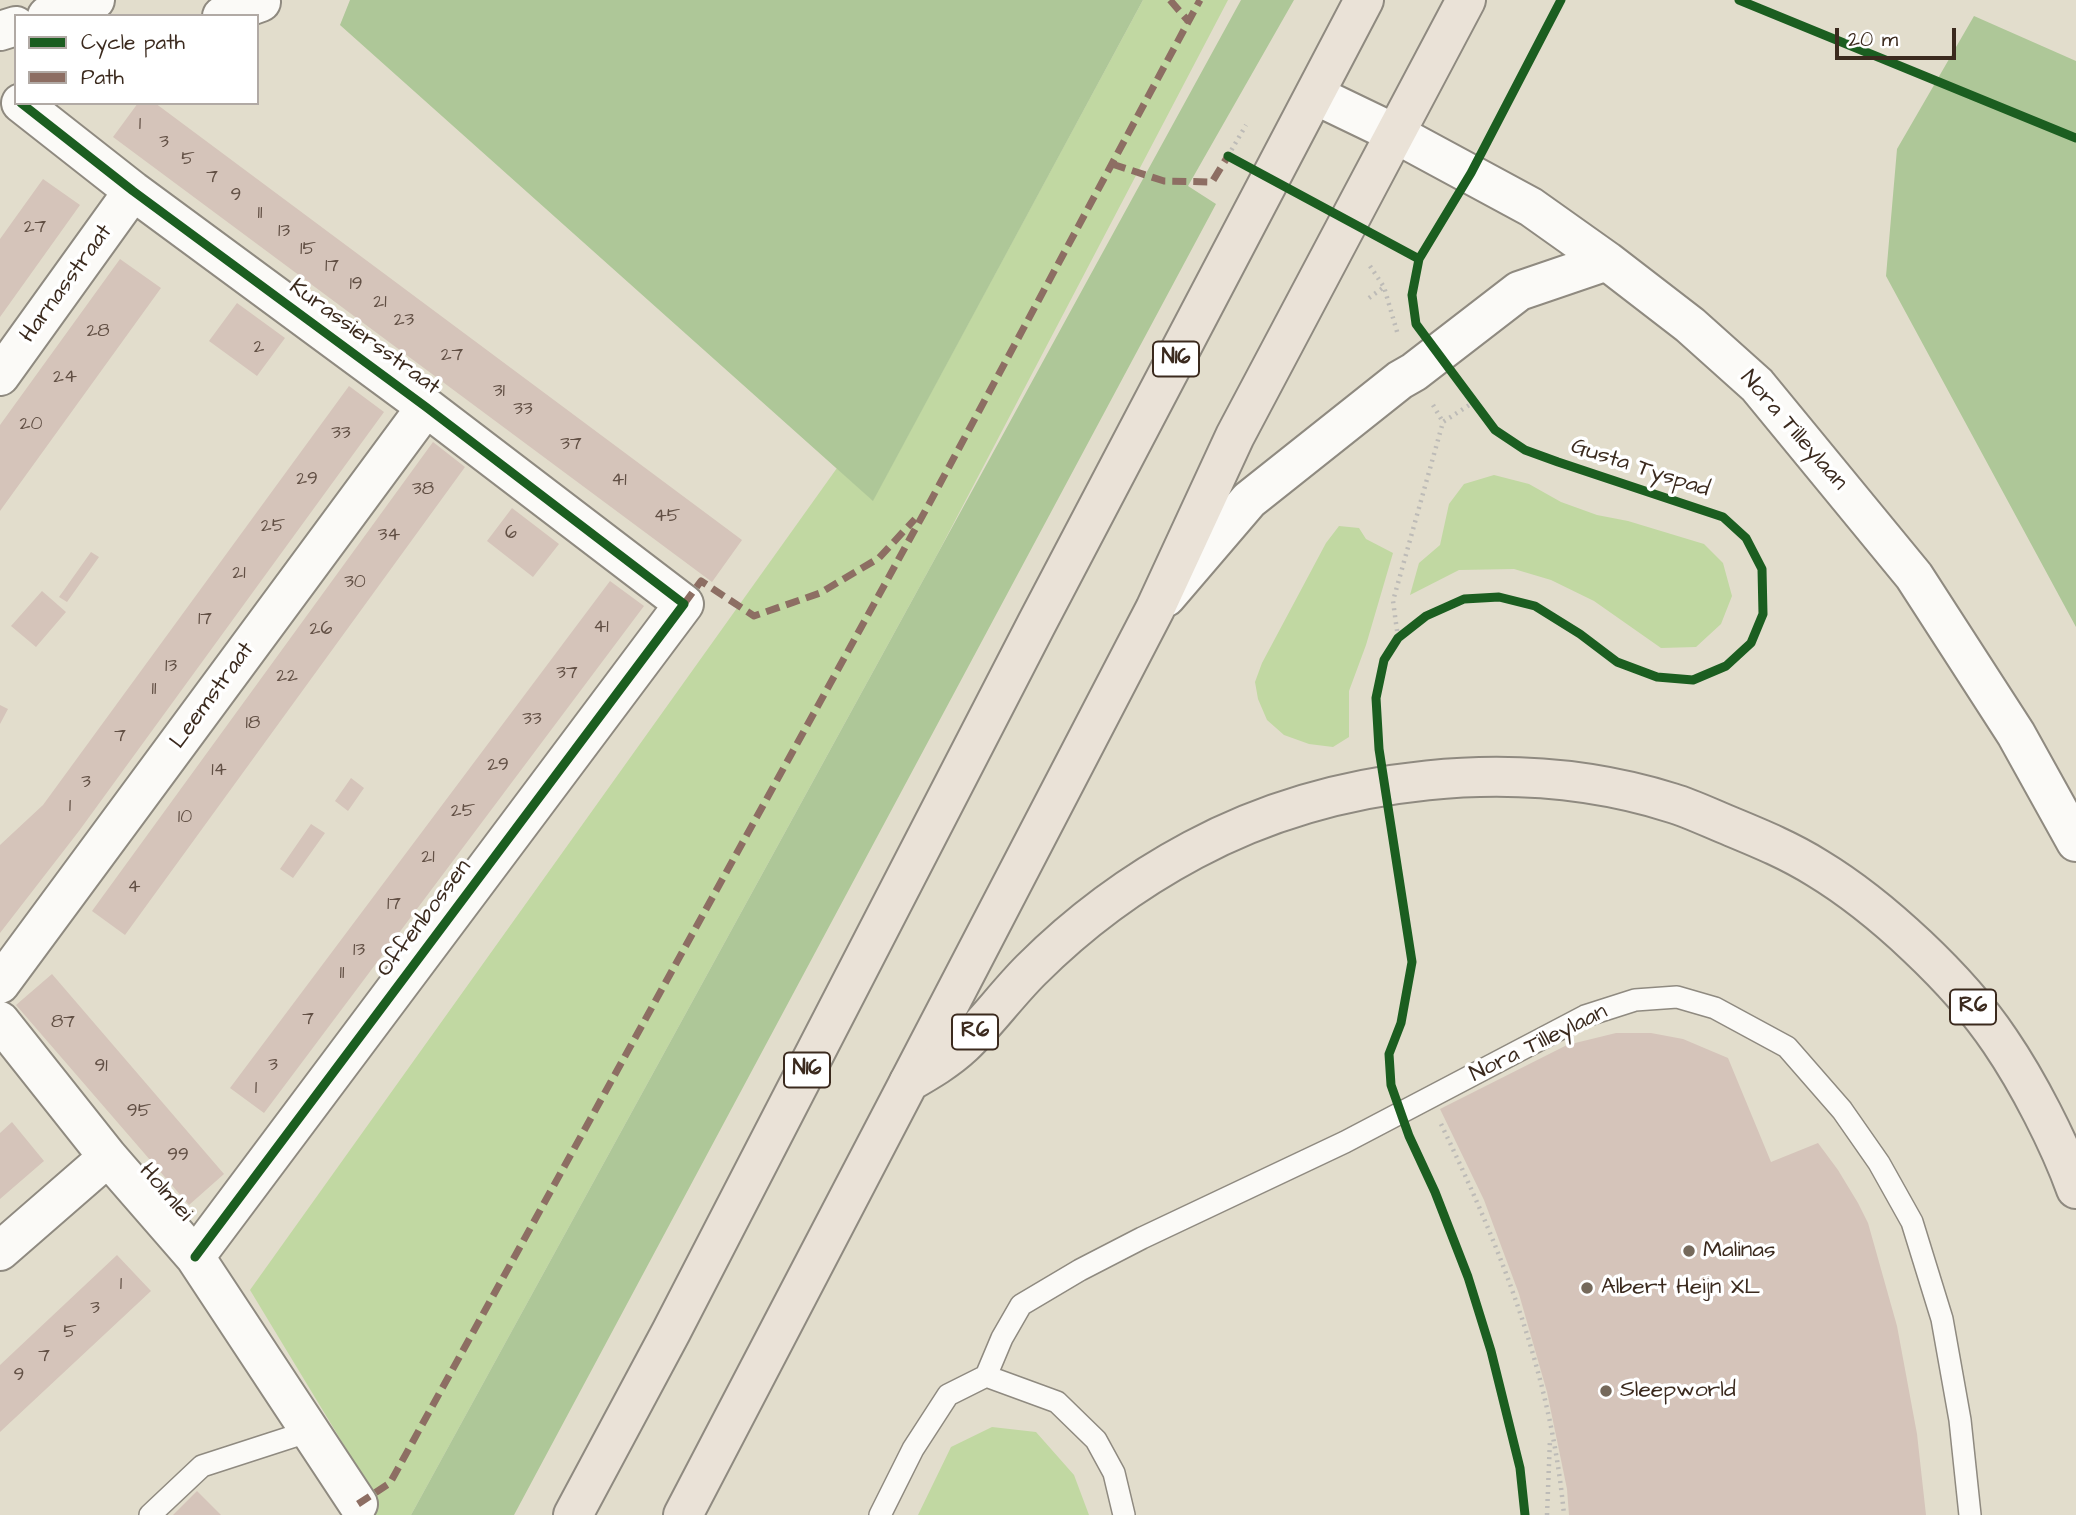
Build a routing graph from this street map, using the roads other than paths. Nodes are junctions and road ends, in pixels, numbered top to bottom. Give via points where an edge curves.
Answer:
1 (95, 0) edge
2 (260, 0) edge
3 (1364, 0) edge
4 (1466, 0) edge
5 (53, 14) edge
6 (228, 14) edge
7 (1315, 95) junction
8 (25, 105) edge
9 (1396, 134) junction
10 (133, 191) junction
11 (1607, 261) junction
12 (0, 376) edge
13 (426, 407) junction
14 (684, 604) joint
15 (1155, 609) junction
16 (2076, 842) edge
17 (0, 984) edge
18 (0, 1021) edge
19 (909, 1082) junction
20 (108, 1157) junction
21 (2076, 1189) edge
22 (0, 1251) edge
23 (195, 1257) junction
24 (986, 1376) junction
25 (310, 1431) junction
26 (356, 1509) edge
27 (150, 1515) edge
28 (573, 1515) edge
29 (683, 1515) edge
30 (880, 1515) edge
31 (1124, 1515) edge
32 (1970, 1515) edge

1 - 5 street
2 - 6 street
3 - 7 main road, N16
4 - 9 main road
7 - 9 street, Nora Tilleylaan
7 - 28 main road, N16
8 - 10 street, Kurassiersstraat
9 - 11 street, Nora Tilleylaan via 1531,207
9 - 15 main road via 1234,436
10 - 12 street, Harnasstraat
10 - 13 street, Kurassiersstraat
11 - 15 street via 1519,291 1400,380 1249,500
11 - 16 street, Nora Tilleylaan via 1690,325 1757,385 1876,528 1914,576 2017,734
13 - 14 street, Kurassiersstraat
13 - 17 street, Leemstraat
14 - 23 street, Offenbossen
15 - 19 main road
18 - 20 street, Holmlei
19 - 21 main road, R6 via 962,1046 1030,971 1111,901 1151,874 1250,822 1357,791 1435,779 1484,776 1569,782 1631,792 1765,840 1864,901 1964,995 2001,1041 2041,1111
19 - 29 main road
20 - 22 street
20 - 23 street, Holmlei
23 - 25 street, Holmlei
24 - 30 lane via 948,1395 913,1448
24 - 31 lane via 1057,1402 1096,1440 1114,1473
24 - 32 lane, Nora Tilleylaan via 1021,1305 1080,1270 1345,1142 1585,1016 1635,1000 1677,997 1715,1008 1787,1047 1842,1110 1879,1163 1912,1222 1942,1319 1960,1420
25 - 26 street, Holmlei
25 - 27 lane via 202,1466

